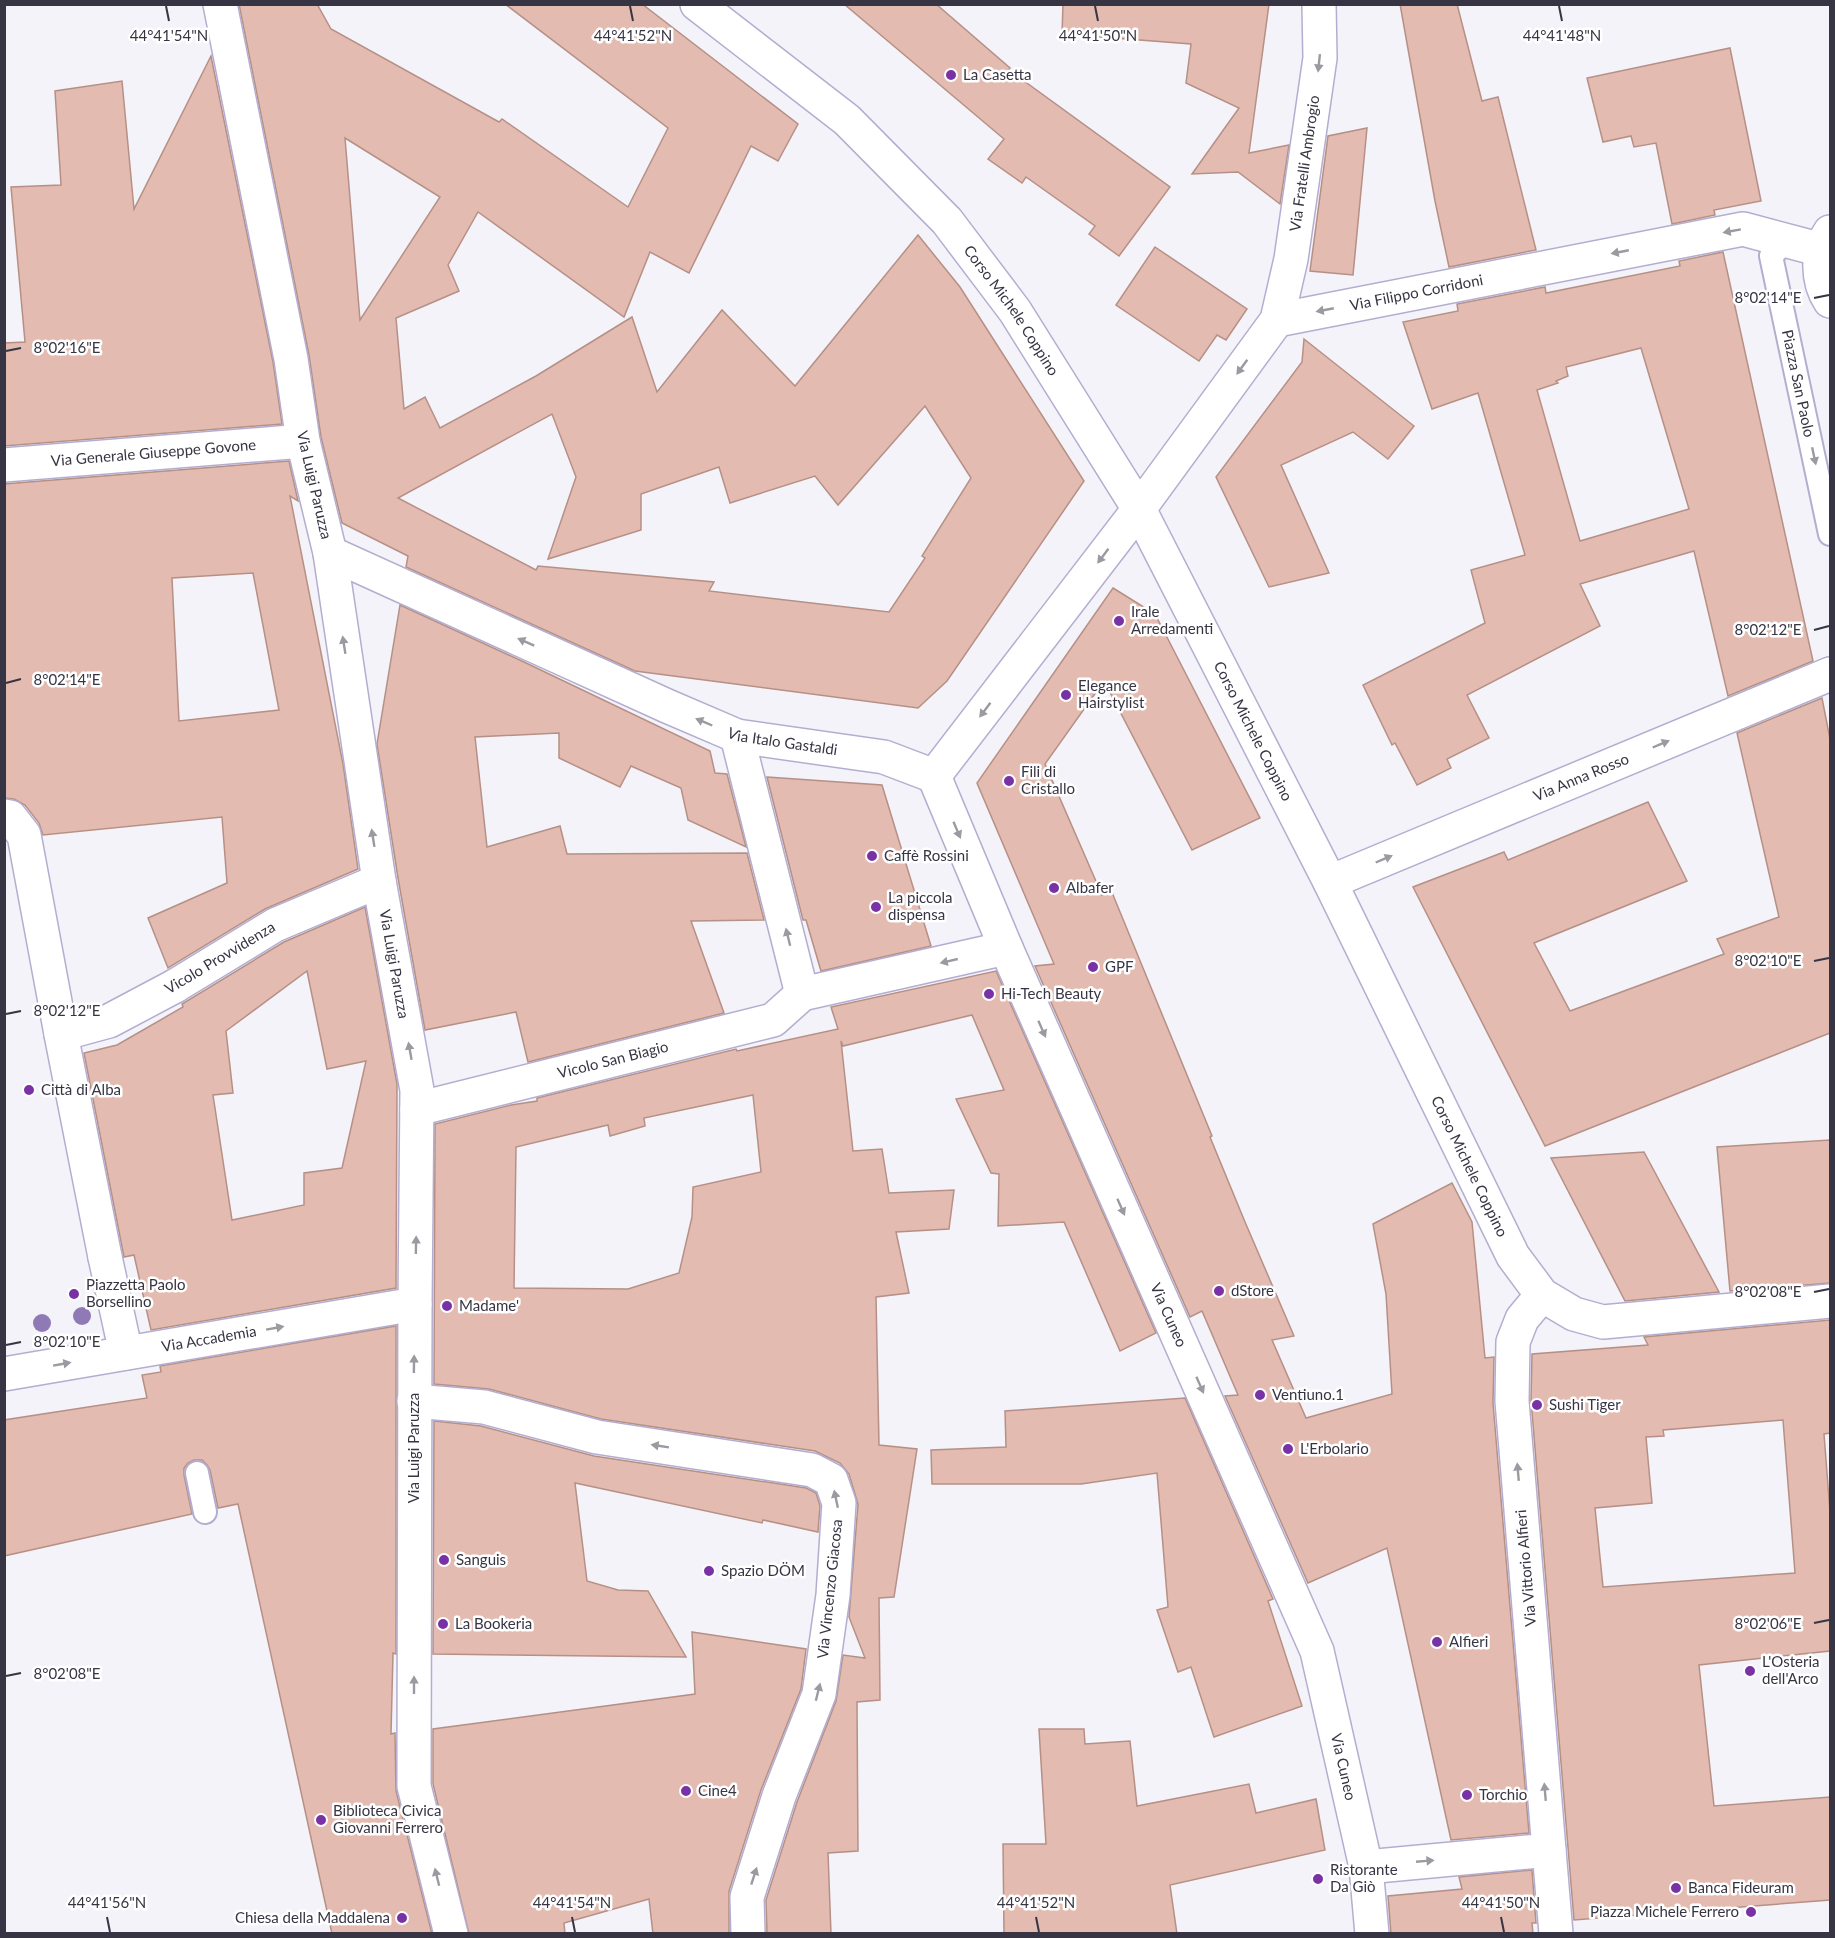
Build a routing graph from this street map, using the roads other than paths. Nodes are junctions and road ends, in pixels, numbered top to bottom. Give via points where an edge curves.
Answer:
1 (220, 4) edge
2 (697, 4) edge
3 (1319, 4) edge
4 (1787, 240) junction
5 (1826, 241) edge
6 (1830, 301) edge
7 (1277, 320) junction
8 (303, 441) junction
9 (4, 465) edge
10 (1139, 509) junction
11 (1830, 534) edge
12 (330, 553) junction
13 (1830, 674) edge
14 (737, 736) junction
15 (934, 776) junction
16 (4, 816) edge
17 (380, 881) junction
18 (1330, 882) junction
19 (1006, 948) junction
20 (802, 994) junction
21 (61, 1034) junction
22 (417, 1109) junction
23 (1542, 1295) junction
24 (1830, 1300) edge
25 (415, 1304) junction
26 (126, 1353) junction
27 (4, 1374) edge
28 (414, 1401) junction
29 (198, 1473) dead end
30 (205, 1512) dead end
31 (1549, 1850) junction
32 (1366, 1866) junction
33 (451, 1934) edge
34 (748, 1934) edge
35 (1372, 1934) edge
36 (1556, 1934) edge

1 - 8 street, Via Luigi Paruzza via 291,359
2 - 10 street, Corso Michele Coppino via 847,120 947,221 1015,311
3 -> 7 street, Via Fratelli Ambrogio via 1320,58 1291,259
4 - 5 street
4 -> 7 street, Via Filippo Corridoni via 1743,229
4 -> 11 lane, Piazza San Paolo via 1771,256
5 - 6 street via 1820,273
7 -> 10 street
8 - 9 street, Via Generale Giuseppe Govone
8 - 12 street, Via Luigi Paruzza
10 -> 15 street
10 - 18 street, Corso Michele Coppino
14 -> 12 street, Via Italo Gastaldi
17 -> 12 street, Via Luigi Paruzza
18 -> 13 street, Via Anna Rosso
14 - 15 street, Via Italo Gastaldi via 884,757
20 -> 14 street
15 -> 19 street, Via Cuneo
16 - 21 street via 10,817 24,834
17 - 21 street, Vicolo Provvidenza via 275,925 109,1021
22 -> 17 street, Via Luigi Paruzza via 417,1090
18 - 23 street, Corso Michele Coppino via 1513,1256
19 -> 20 street, Vicolo San Biagio
19 -> 32 street, Via Cuneo via 1317,1651
20 - 22 street, Vicolo San Biagio via 773,1020
21 - 26 street
25 -> 22 street, Via Luigi Paruzza
23 - 24 street, Corso Michele Coppino via 1574,1314 1604,1322
31 -> 23 street, Via Vittorio Alfieri via 1512,1401 1513,1342 1522,1319
26 -> 25 street, Via Accademia via 175,1354
28 -> 25 street, Via Luigi Paruzza
27 -> 26 street, Via Accademia
33 -> 28 street, Via Luigi Paruzza via 414,1786
34 -> 28 street, Via Vincenzo Giacosa via 747,1898 779,1796 819,1694 833,1595 839,1503 831,1480 812,1470 597,1437 484,1407
29 - 30 lane
32 -> 31 street
31 - 36 street
32 - 35 street, Via Cuneo

